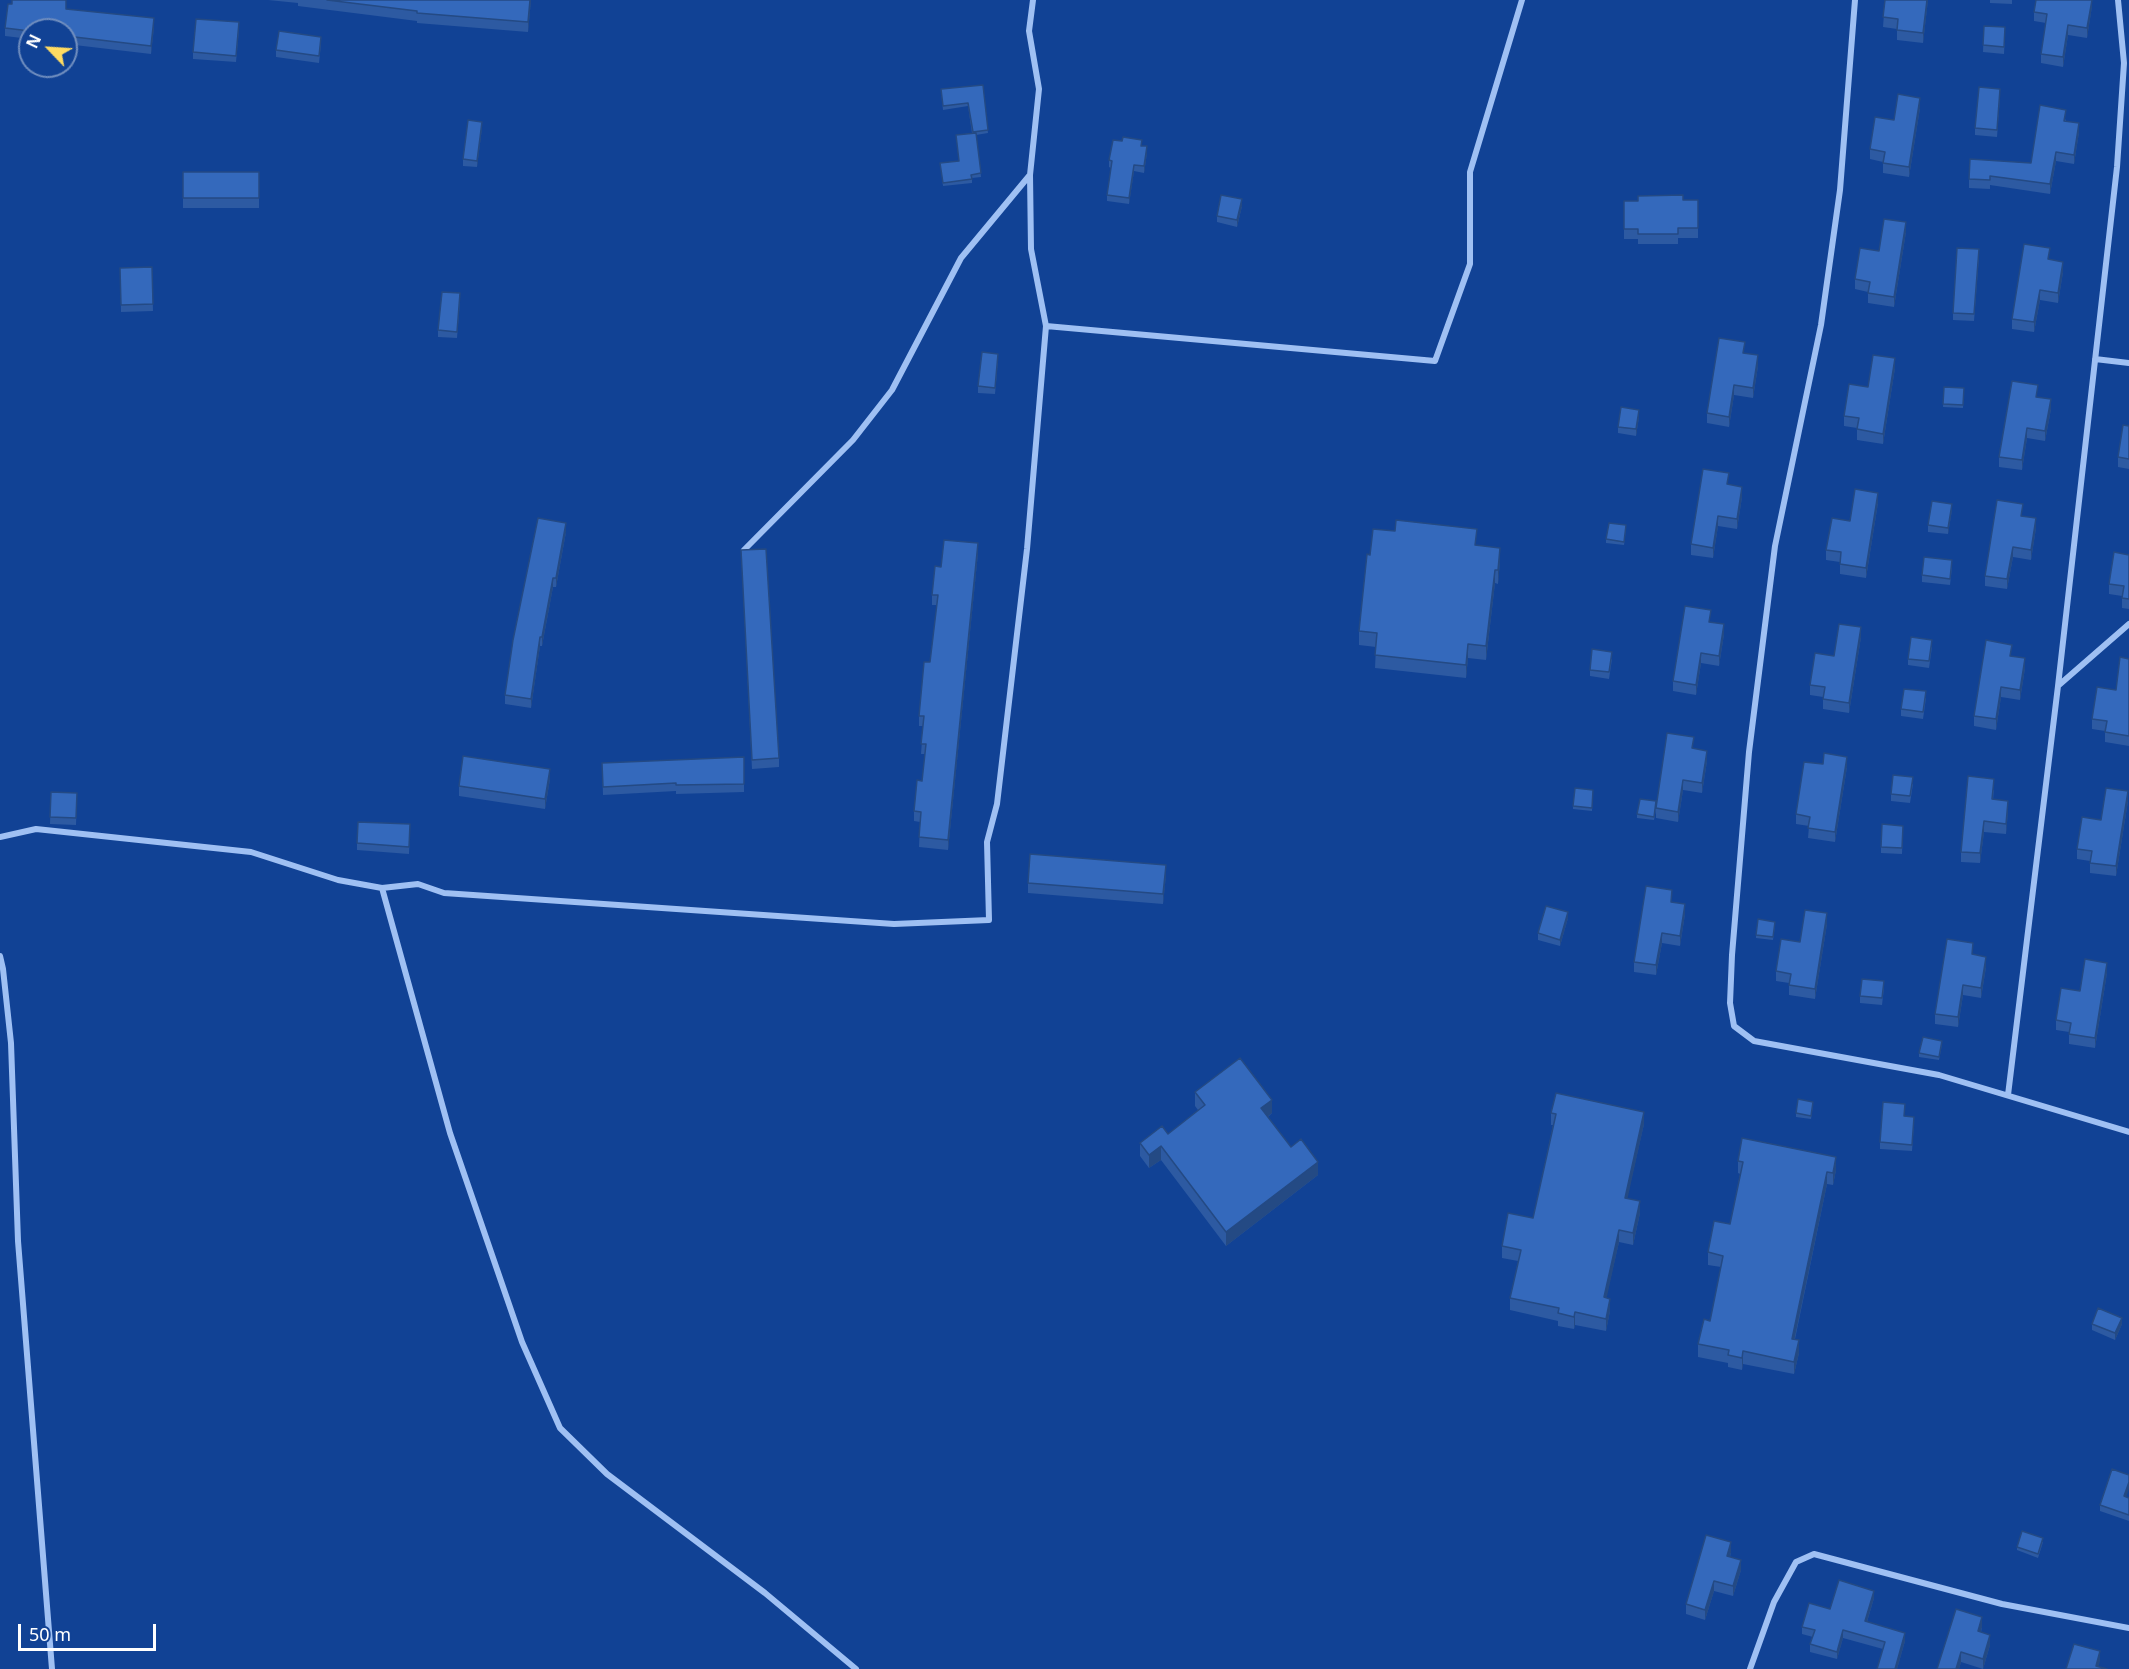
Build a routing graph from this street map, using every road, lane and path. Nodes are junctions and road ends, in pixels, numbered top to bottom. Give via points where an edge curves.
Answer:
1 (1033, 0) edge
2 (1522, 0) edge
3 (1855, 0) edge
4 (2118, 0) edge
5 (1030, 175) junction
6 (1046, 326) junction
7 (2095, 359) junction
8 (2129, 363) edge
9 (744, 550) edge
10 (2129, 624) edge
11 (2058, 686) junction
12 (0, 837) edge
13 (382, 888) junction
14 (0, 956) edge
15 (2008, 1095) junction
16 (2129, 1132) edge
17 (2129, 1628) edge
18 (52, 1669) edge
19 (856, 1669) edge
20 (1750, 1669) edge

1 - 5 street via 1029,31 1039,88
2 - 6 street via 1470,172 1470,264 1435,362
3 - 15 street via 1838,201 1821,325 1775,546 1752,729 1730,1003 1734,1026 1754,1041 1939,1075
4 - 7 street via 2124,63 2117,167
5 - 6 street via 1032,249
5 - 9 street via 961,258 892,390 853,440
6 - 13 street via 1027,549 997,804 987,842 989,921 894,924 444,893 418,884
7 - 8 street
7 - 11 street
10 - 11 street
11 - 15 street
12 - 13 street via 36,829 251,852 338,880
13 - 19 street via 450,1133 522,1342 560,1428 607,1474 765,1593
14 - 18 street via 11,1043 18,1241
15 - 16 street
17 - 20 street via 2002,1604 1814,1554 1796,1562 1774,1602

